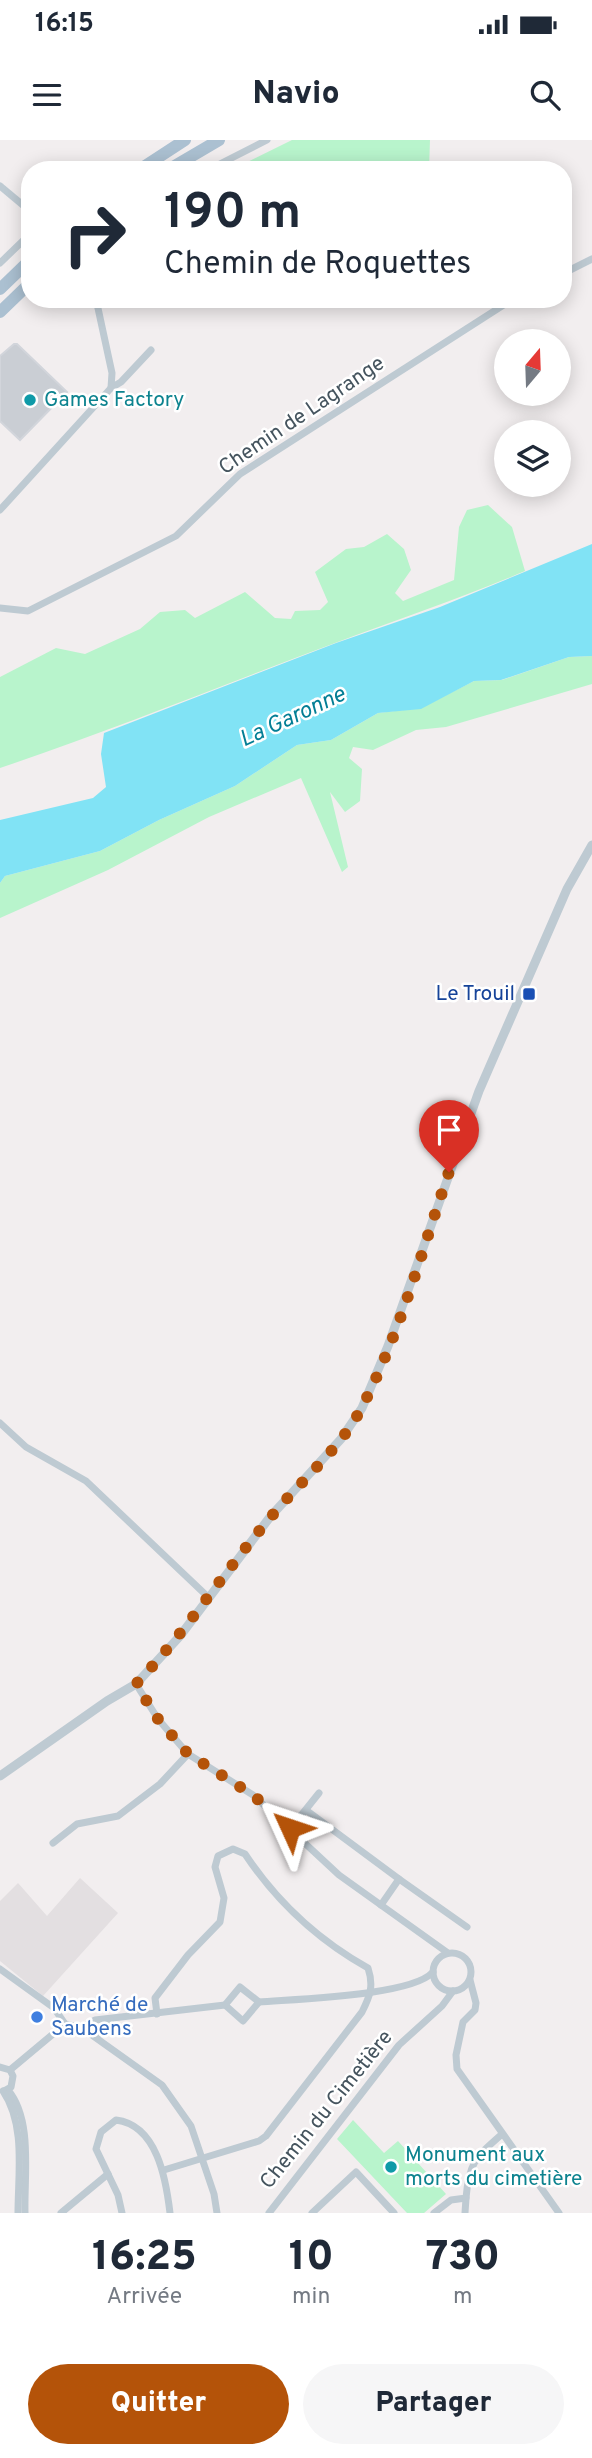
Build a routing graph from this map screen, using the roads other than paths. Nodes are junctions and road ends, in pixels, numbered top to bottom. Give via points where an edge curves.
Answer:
1 (185, 140) edge
2 (219, 140) edge
3 (267, 140) edge
4 (153, 161) edge
5 (183, 161) edge
6 (226, 161) edge
7 (0, 186) edge
8 (21, 204) edge
9 (21, 243) edge
10 (592, 259) edge
11 (0, 263) edge
12 (21, 269) edge
13 (572, 269) edge
14 (0, 289) edge
15 (21, 292) edge
16 (98, 308) edge
17 (499, 308) edge
18 (0, 312) edge
19 (151, 350) dead end
20 (111, 388) junction
21 (0, 510) edge
22 (0, 608) edge
23 (592, 845) edge
24 (0, 1423) edge
25 (207, 1596) junction
26 (136, 1684) junction
27 (188, 1754) junction
28 (0, 1776) edge
29 (318, 1793) dead end
30 (306, 1810) junction
31 (290, 1828) junction
32 (53, 1843) dead end
33 (399, 1879) junction
34 (381, 1905) junction
35 (467, 1927) dead end
36 (435, 1944) junction
37 (448, 1953) junction
38 (438, 1959) junction
39 (0, 1969) edge
40 (433, 1972) junction
41 (421, 1980) junction
42 (470, 1980) junction
43 (438, 1984) junction
44 (463, 1987) junction
45 (453, 1991) junction
46 (372, 1992) junction
47 (475, 1997) junction
48 (444, 2001) junction
49 (258, 2002) junction
50 (225, 2005) junction
51 (157, 2014) junction
52 (111, 2020) junction
53 (65, 2024) junction
54 (82, 2028) junction
55 (96, 2037) junction
56 (0, 2067) edge
57 (10, 2070) junction
58 (4, 2091) edge
59 (502, 2134) junction
60 (203, 2157) junction
61 (164, 2170) junction
62 (108, 2174) junction
63 (466, 2198) junction
64 (18, 2213) edge
65 (25, 2213) edge
66 (61, 2213) edge
67 (122, 2213) edge
68 (170, 2213) edge
69 (216, 2213) edge
70 (269, 2213) edge
71 (313, 2213) edge
72 (394, 2213) edge
73 (434, 2213) edge
74 (465, 2213) edge
75 (559, 2213) edge

1 - 4 main road
2 - 5 main road
3 - 6 street
7 - 8 street
9 - 11 street
10 - 13 street
12 - 14 main road
15 - 18 main road
16 - 20 street
17 - 22 street, Chemin de Lagrange via 240,474 176,536 28,611
19 - 20 street
20 - 21 street
23 - 25 street via 479,1091 362,1408 341,1439
24 - 25 street via 26,1447 86,1480
25 - 26 street via 180,1636
26 - 27 street
26 - 28 street
27 - 31 street via 253,1795
27 - 32 street via 160,1784 118,1816 77,1824
29 - 30 street
30 - 31 street
30 - 33 street
31 - 34 street via 339,1875
33 - 34 street
33 - 35 street
34 - 36 street
36 - 37 street
36 - 38 street
37 - 38 street
37 - 42 street via 458,1953 468,1961
38 - 40 street
39 - 53 street via 54,2008
40 - 41 street
40 - 43 street
41 - 43 street
41 - 46 street
42 - 44 street
42 - 47 street
43 - 45 street
43 - 48 street
44 - 45 street
44 - 47 street
45 - 48 street, Chemin du Cimetière
46 - 49 street
46 - 51 street via 368,1968 317,1936 245,1854 233,1849 218,1856 215,1867 224,1898 220,1922 155,1998
46 - 60 street via 362,2012 266,2136
47 - 59 street via 475,2010 466,2017 459,2034 457,2069
48 - 70 street, Chemin du Cimetière via 398,2045
49 - 50 street via 240,1987
49 - 50 street via 243,2021
50 - 51 street
51 - 52 street
52 - 54 street via 95,2020
52 - 55 street
53 - 54 street
53 - 57 street
54 - 55 street
55 - 60 street via 162,2085 191,2126
56 - 57 street
57 - 58 street via 14,2080
58 - 64 street via 13,2106 16,2126
58 - 65 street via 19,2104
59 - 63 street via 473,2160
59 - 75 street
60 - 61 street
60 - 69 street
61 - 62 street via 141,2132 116,2120 96,2141
61 - 68 street
62 - 66 street
62 - 67 street
63 - 73 street via 451,2200
63 - 74 street
71 - 72 street via 356,2172

